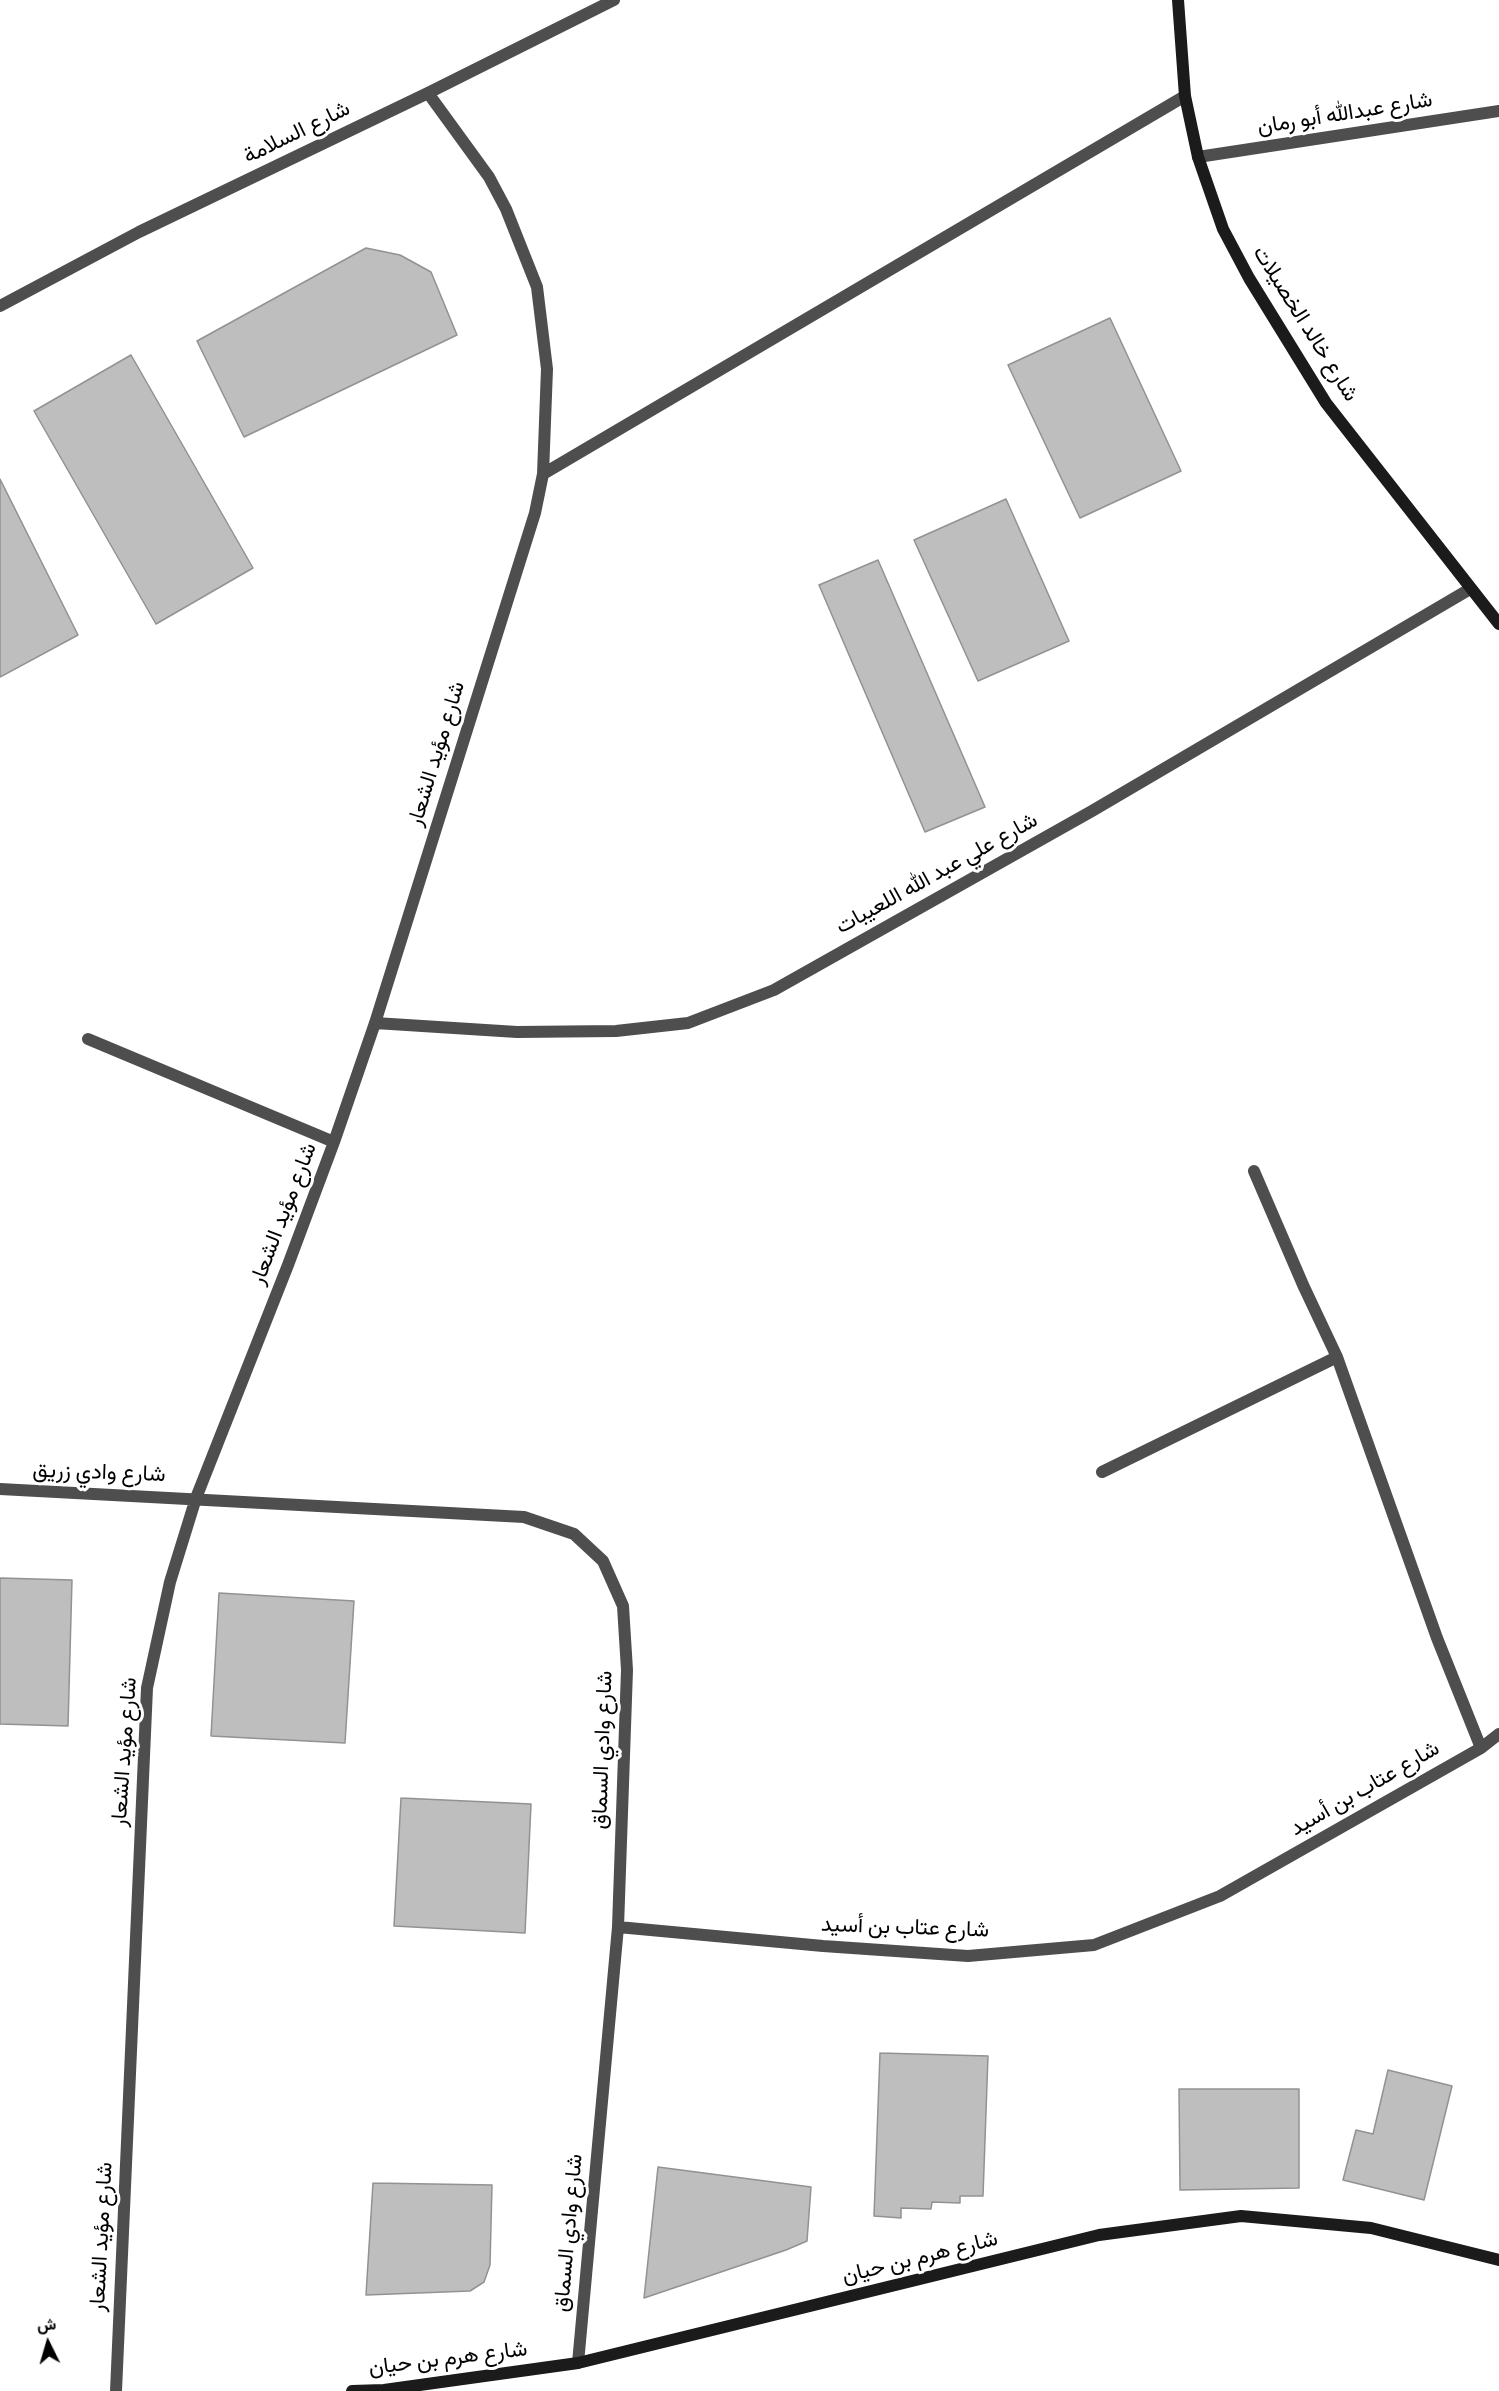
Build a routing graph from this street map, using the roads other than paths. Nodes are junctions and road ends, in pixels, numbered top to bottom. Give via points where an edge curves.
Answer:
1 (614, 0) edge
2 (1178, 0) edge
3 (428, 93) junction
4 (1185, 96) junction
5 (1499, 111) edge
6 (1198, 157) junction
7 (0, 306) edge
8 (543, 474) junction
9 (1470, 589) junction
10 (1499, 624) edge
11 (375, 1023) junction
12 (88, 1039) dead end
13 (334, 1142) junction
14 (1254, 1171) dead end
15 (1337, 1357) junction
16 (1102, 1472) dead end
17 (0, 1489) edge
18 (196, 1498) junction
19 (1499, 1734) edge
20 (1481, 1748) junction
21 (618, 1928) junction
22 (1499, 2260) edge
23 (578, 2363) junction
24 (384, 2390) edge
25 (116, 2391) edge
26 (352, 2391) edge

1 - 3 street, شارع السلامة
2 - 4 street, شارع خالد الخصيلات
3 - 7 street, شارع السلامة via 139,232
3 - 8 street, شارع مؤيد الشعار via 489,177 537,286 547,369
4 - 6 street, شارع خالد الخصيلات
4 - 8 street
5 - 6 street, شارع عبدالله أبو رمان
6 - 9 street, شارع خالد الخصيلات via 1223,229 1326,403
8 - 11 street, شارع مؤيد الشعار via 535,513
9 - 10 street, شارع خالد الخصيلات
9 - 11 street, شارع علي عبد الله اللعيبات via 1092,811 774,990 688,1023 616,1031 517,1032
11 - 13 street, شارع مؤيد الشعار
12 - 13 street
13 - 18 street, شارع مؤيد الشعار
14 - 15 street
15 - 16 street
15 - 20 street via 1437,1638
17 - 18 street, شارع وادي زريق
18 - 21 street, شارع وادي السماق via 524,1517 574,1534 603,1561 623,1606 627,1670
18 - 25 street, شارع مؤيد الشعار via 170,1582 147,1688
19 - 20 street, شارع عتاب بن أسيد
20 - 21 street, شارع عتاب بن أسيد via 1220,1896 1094,1945 968,1956
21 - 23 street, شارع وادي السماق
22 - 23 street, شارع هرم بن حيان via 1371,2228 1241,2216 1100,2235
23 - 24 street, شارع هرم بن حيان
24 - 26 street, شارع هرم بن حيان

